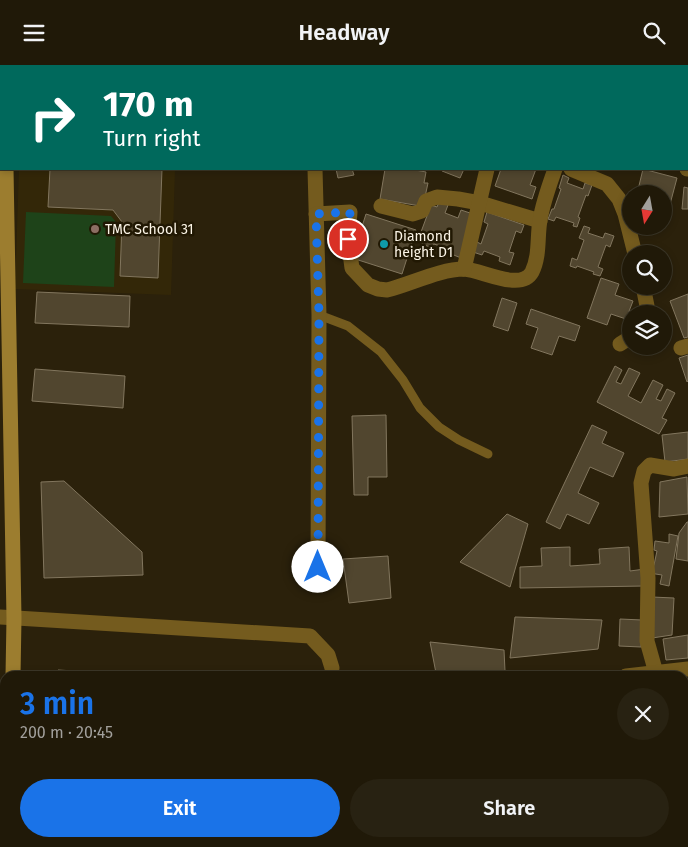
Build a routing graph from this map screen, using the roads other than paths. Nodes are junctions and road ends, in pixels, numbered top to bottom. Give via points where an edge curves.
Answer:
1 (6, 170) edge
2 (315, 170) edge
3 (487, 170) edge
4 (555, 170) edge
5 (573, 170) edge
6 (480, 203) junction
7 (381, 206) dead end
8 (316, 214) junction
9 (540, 221) junction
10 (633, 245) edge
11 (464, 269) junction
12 (319, 315) junction
13 (4, 323) edge
14 (488, 454) dead end
15 (688, 466) edge
16 (318, 567) dead end
17 (7, 617) edge
18 (688, 669) edge
19 (12, 671) edge
20 (335, 671) edge
21 (655, 671) edge
22 (672, 671) edge

1 - 13 street
2 - 8 street
3 - 6 street
4 - 9 street
5 - 10 street via 607,185 625,214
6 - 7 street via 437,197 426,201 422,211 413,214
6 - 9 street
6 - 11 street
8 - 11 street via 350,212 348,239 352,268 368,285 378,289 387,290 445,271
8 - 12 street
9 - 11 street via 539,244 528,278 510,281
12 - 14 lane via 348,326 381,353 420,408 439,427
12 - 16 street
13 - 17 street
15 - 21 street via 674,469 650,465 644,471 641,483 648,578 647,641
17 - 19 street
17 - 20 street via 310,636 328,655
18 - 22 street

